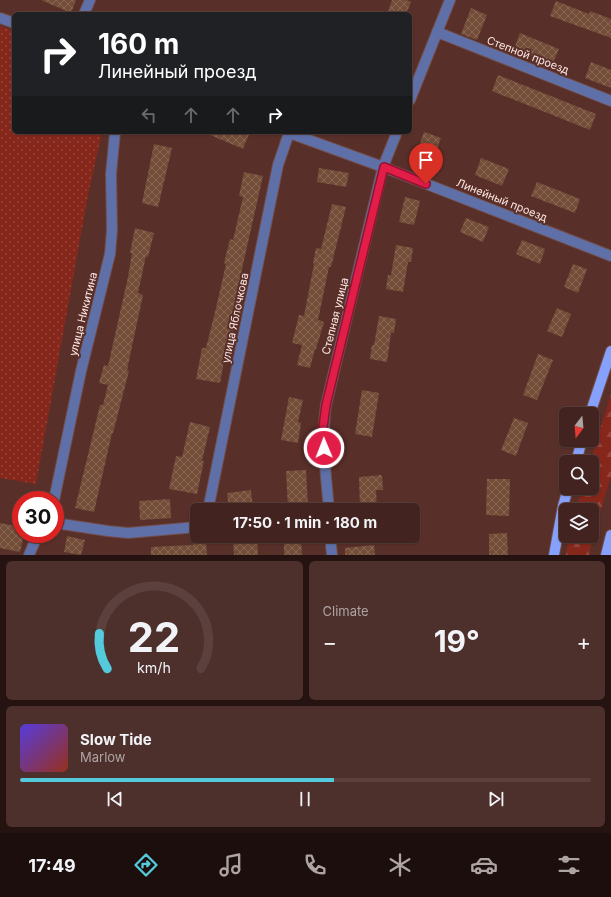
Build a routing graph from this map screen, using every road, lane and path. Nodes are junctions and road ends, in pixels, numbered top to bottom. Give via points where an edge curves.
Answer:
1 (90, 0) edge
2 (450, 0) edge
3 (85, 12) edge
4 (0, 18) edge
5 (12, 22) edge
6 (437, 32) junction
7 (412, 95) edge
8 (611, 101) edge
9 (114, 134) edge
10 (287, 134) edge
11 (293, 134) edge
12 (396, 134) edge
13 (384, 167) junction
14 (611, 256) edge
15 (611, 351) edge
16 (592, 407) edge
17 (56, 491) edge
18 (566, 495) edge
19 (209, 503) edge
20 (328, 503) edge
21 (64, 524) edge
22 (190, 528) edge
23 (611, 535) edge
24 (34, 543) edge
25 (331, 543) edge
26 (29, 555) edge
27 (332, 555) edge
28 (554, 555) edge
29 (606, 555) edge

1 - 3 street
2 - 6 street
4 - 5 street
6 - 7 street
6 - 8 street, Степной проезд
9 - 17 street, улица Никитина via 110,254 81,371
10 - 19 street, улица Яблочкова via 278,165
11 - 13 street, Линейный проезд
12 - 13 street, Степная улица
13 - 14 street, Линейный проезд
13 - 20 street, Степная улица via 326,405 323,428
15 - 16 main road
18 - 28 main road
21 - 22 street via 128,533
23 - 29 main road
24 - 26 street
25 - 27 street

